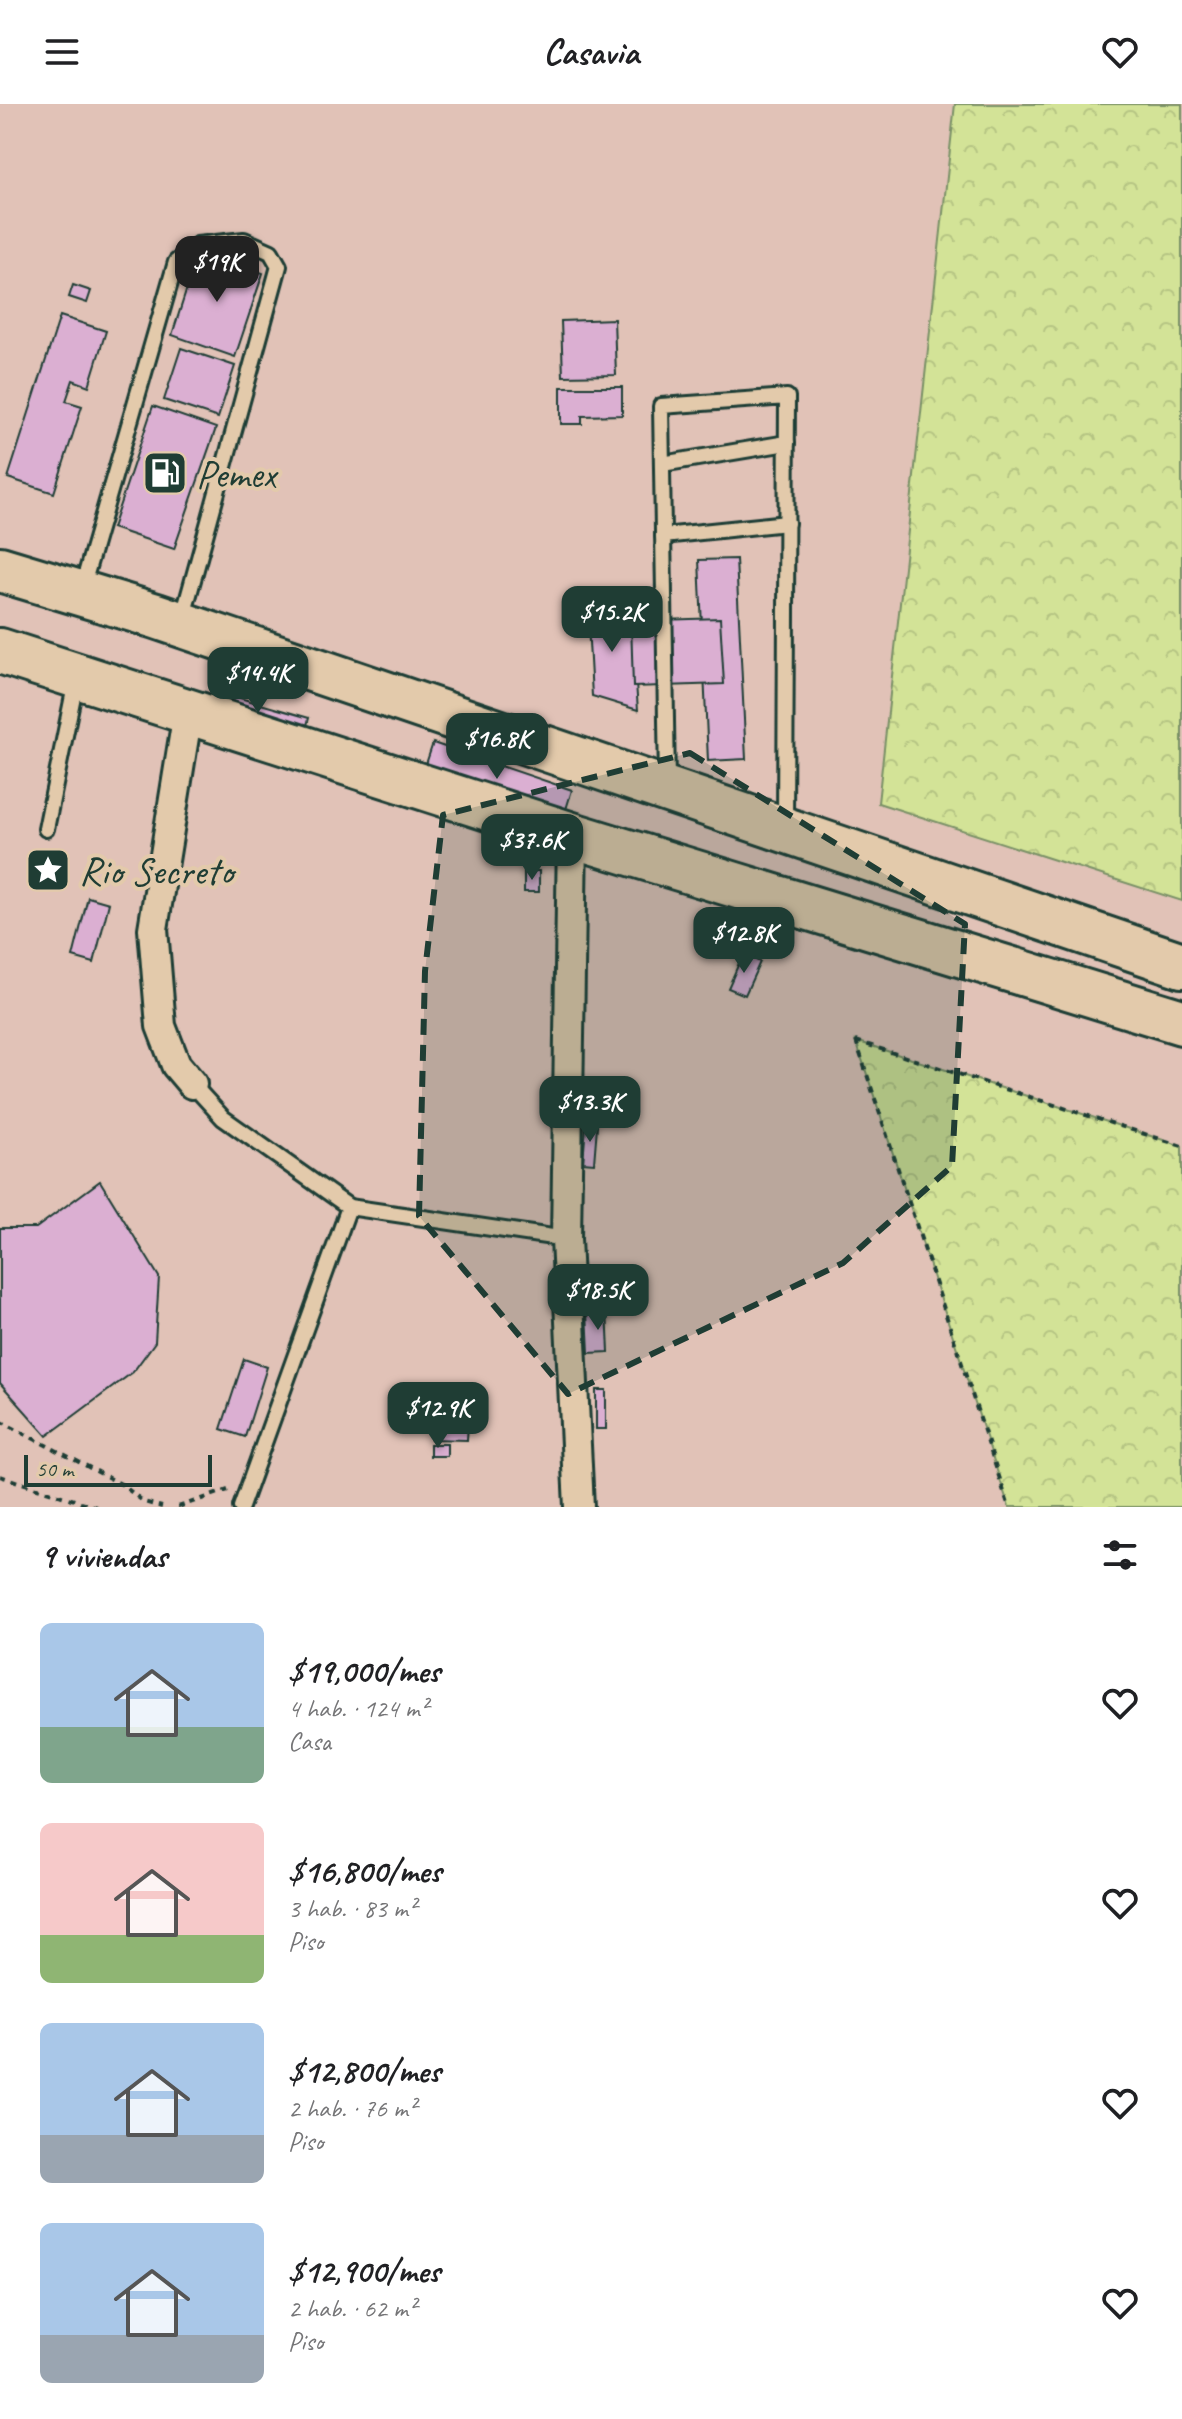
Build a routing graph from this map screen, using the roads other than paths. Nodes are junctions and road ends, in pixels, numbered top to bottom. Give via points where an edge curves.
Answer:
1 (787, 443) junction
2 (662, 464) junction
3 (787, 523) junction
4 (663, 536) junction
5 (0, 569) edge
6 (80, 593) junction
7 (181, 624) junction
8 (0, 651) edge
9 (76, 677) junction
10 (188, 712) junction
11 (667, 790) junction
12 (46, 829) dead end
13 (785, 830) junction
14 (572, 835) junction
15 (1182, 965) edge
16 (1182, 1022) edge
17 (192, 1084) joint
18 (349, 1207) junction
19 (566, 1239) junction
20 (241, 1507) edge
21 (579, 1507) edge

1 - 2 lane
1 - 2 lane via 787,397 661,406
1 - 3 lane
2 - 4 lane
3 - 4 lane
3 - 13 lane
4 - 11 lane
5 - 6 highway
6 - 7 highway
6 - 7 lane via 176,262 197,245 244,240 271,252 279,266
7 - 11 highway
8 - 9 highway
9 - 10 highway
9 - 12 lane
10 - 14 highway
10 - 17 street via 153,929 161,1026 176,1065
11 - 13 highway
13 - 15 highway
14 - 16 highway
14 - 19 street
17 - 18 lane via 223,1118
18 - 19 lane
18 - 20 lane
19 - 21 street

